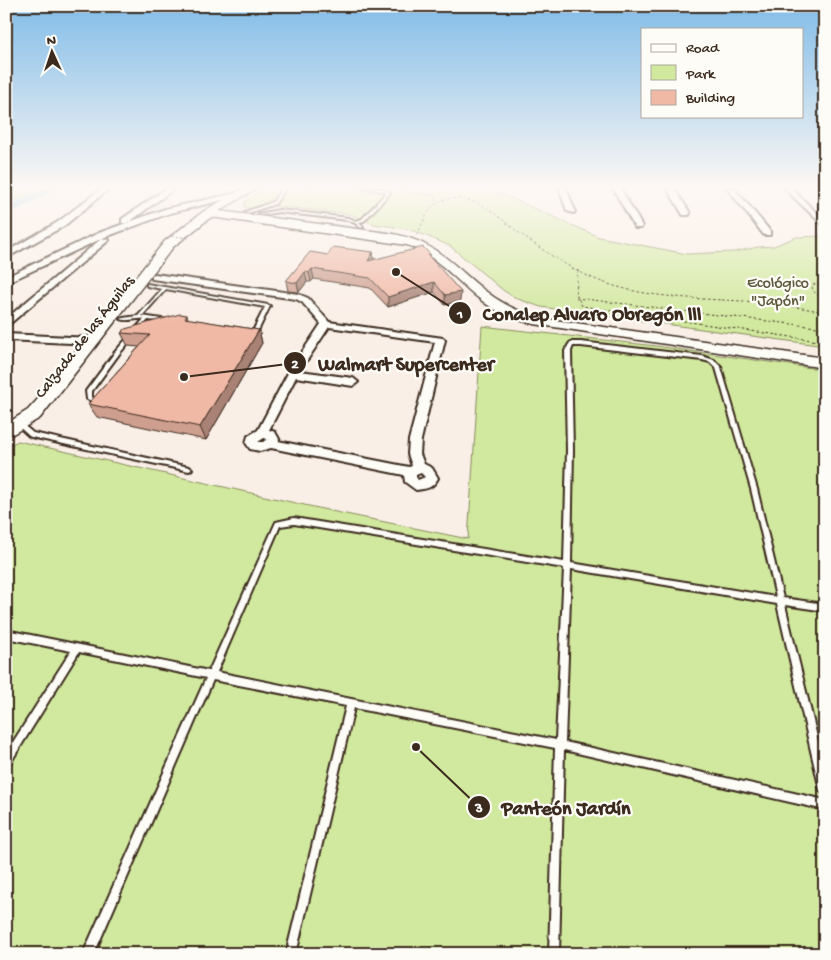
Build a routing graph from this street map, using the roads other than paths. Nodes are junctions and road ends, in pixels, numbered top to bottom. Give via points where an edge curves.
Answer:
1 (46, 233) edge
2 (110, 233) edge
3 (112, 233) edge
4 (180, 233) edge
5 (192, 233) edge
6 (362, 233) edge
7 (400, 233) edge
8 (6, 256) edge
9 (6, 280) edge
10 (156, 283) junction
11 (139, 316) junction
12 (123, 318) junction
13 (147, 318) junction
14 (173, 322) edge
15 (6, 324) edge
16 (326, 324) junction
17 (247, 334) edge
18 (6, 337) edge
19 (92, 341) junction
20 (825, 353) edge
21 (825, 363) edge
22 (293, 373) junction
23 (353, 382) dead end
24 (94, 400) edge
25 (22, 427) junction
26 (6, 432) edge
27 (6, 440) edge
28 (189, 469) dead end
29 (568, 565) junction
30 (779, 600) junction
31 (825, 608) edge
32 (6, 634) edge
33 (77, 648) junction
34 (211, 674) junction
35 (351, 704) junction
36 (560, 745) junction
37 (6, 762) edge
38 (825, 790) edge
39 (825, 805) edge
40 (88, 954) edge
41 (291, 954) edge
42 (554, 954) edge

1 - 8 street
2 - 9 street
3 - 15 street
4 - 19 main road, Calzada de las Águilas
5 - 10 main road, Calzada de las Águilas via 184,238
6 - 21 main road via 417,244 436,255 477,291 518,316 547,323
7 - 20 main road via 438,243 509,300 524,308
10 - 11 lane
10 - 12 main road, Calzada de las Águilas
10 - 16 street via 298,297 305,300
10 - 17 lane via 268,306 254,332
11 - 12 lane
11 - 13 lane
12 - 25 main road, Calzada de las Águilas via 56,407 39,422
13 - 14 lane
13 - 24 lane via 89,391 89,398
16 - 22 street
16 - 22 street via 440,340 415,440 415,470 270,444 254,446 252,439 262,433
18 - 19 street
19 - 25 main road, Calzada de las Águilas
22 - 23 street
25 - 26 main road, Calzada de las Águilas
25 - 27 main road, Calzada de las Águilas
25 - 28 lane via 31,435
29 - 30 lane
29 - 30 lane via 570,346 575,343 702,358 712,361 718,368 754,489
29 - 34 lane via 285,521 274,530
29 - 36 lane
30 - 31 lane
30 - 38 lane
32 - 33 lane
33 - 34 lane
33 - 37 lane
34 - 35 lane
34 - 40 lane
35 - 36 lane
35 - 41 lane
36 - 39 lane
36 - 42 lane

